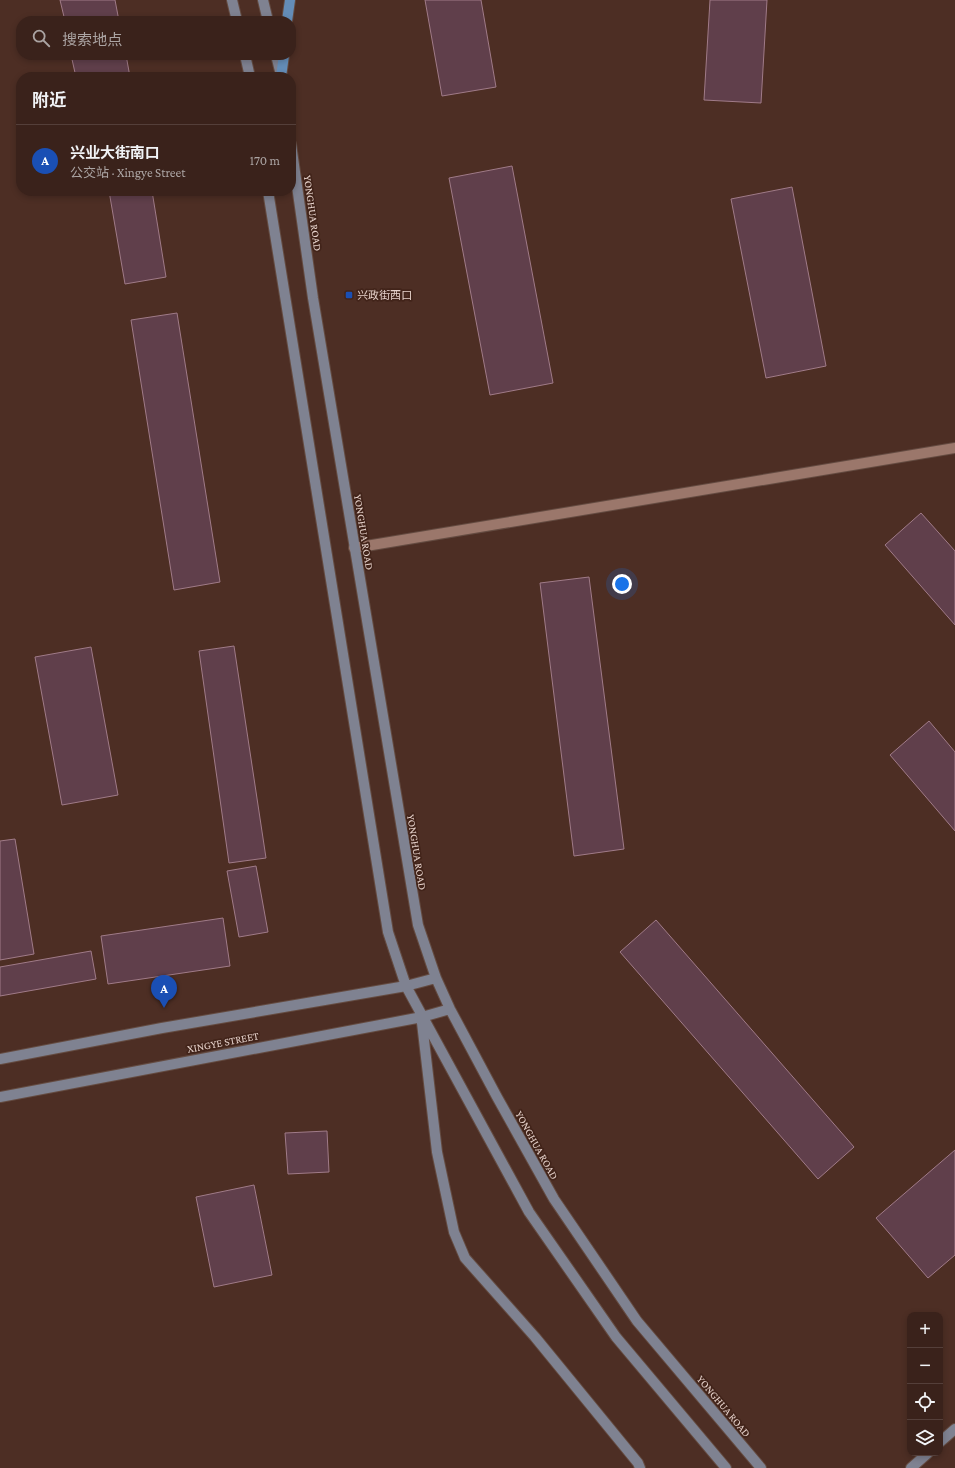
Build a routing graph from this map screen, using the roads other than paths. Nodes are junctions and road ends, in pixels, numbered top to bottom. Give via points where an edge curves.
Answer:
1 (232, 0) edge
2 (264, 0) edge
3 (290, 0) edge
4 (236, 16) edge
5 (267, 16) edge
6 (288, 16) edge
7 (246, 60) edge
8 (277, 60) edge
9 (283, 60) edge
10 (249, 72) edge
11 (280, 72) edge
12 (282, 72) edge
13 (296, 179) edge
14 (269, 196) edge
15 (955, 448) edge
16 (354, 548) junction
17 (436, 978) junction
18 (406, 986) junction
19 (450, 1009) junction
20 (422, 1017) junction
21 (0, 1059) edge
22 (0, 1097) edge
23 (955, 1429) edge
24 (943, 1439) edge
25 (925, 1456) edge
26 (640, 1468) edge
27 (726, 1468) edge
28 (761, 1468) edge
29 (911, 1468) edge

1 - 4 main road
2 - 5 main road
3 - 6 main road
7 - 10 main road
8 - 11 main road
9 - 12 main road
13 - 16 main road, YONGHUA ROAD
14 - 18 main road via 388,932
15 - 16 street
16 - 17 main road, YONGHUA ROAD via 418,925
17 - 18 main road
17 - 19 main road, YONGHUA ROAD
18 - 20 main road
18 - 21 main road
19 - 20 main road, XINGYE STREET
19 - 28 main road, YONGHUA ROAD via 558,1206 637,1321
20 - 22 main road, XINGYE STREET
20 - 26 main road via 437,1152 454,1232 465,1258 535,1337
20 - 27 main road via 529,1212 616,1337
23 - 24 main road
25 - 29 main road

